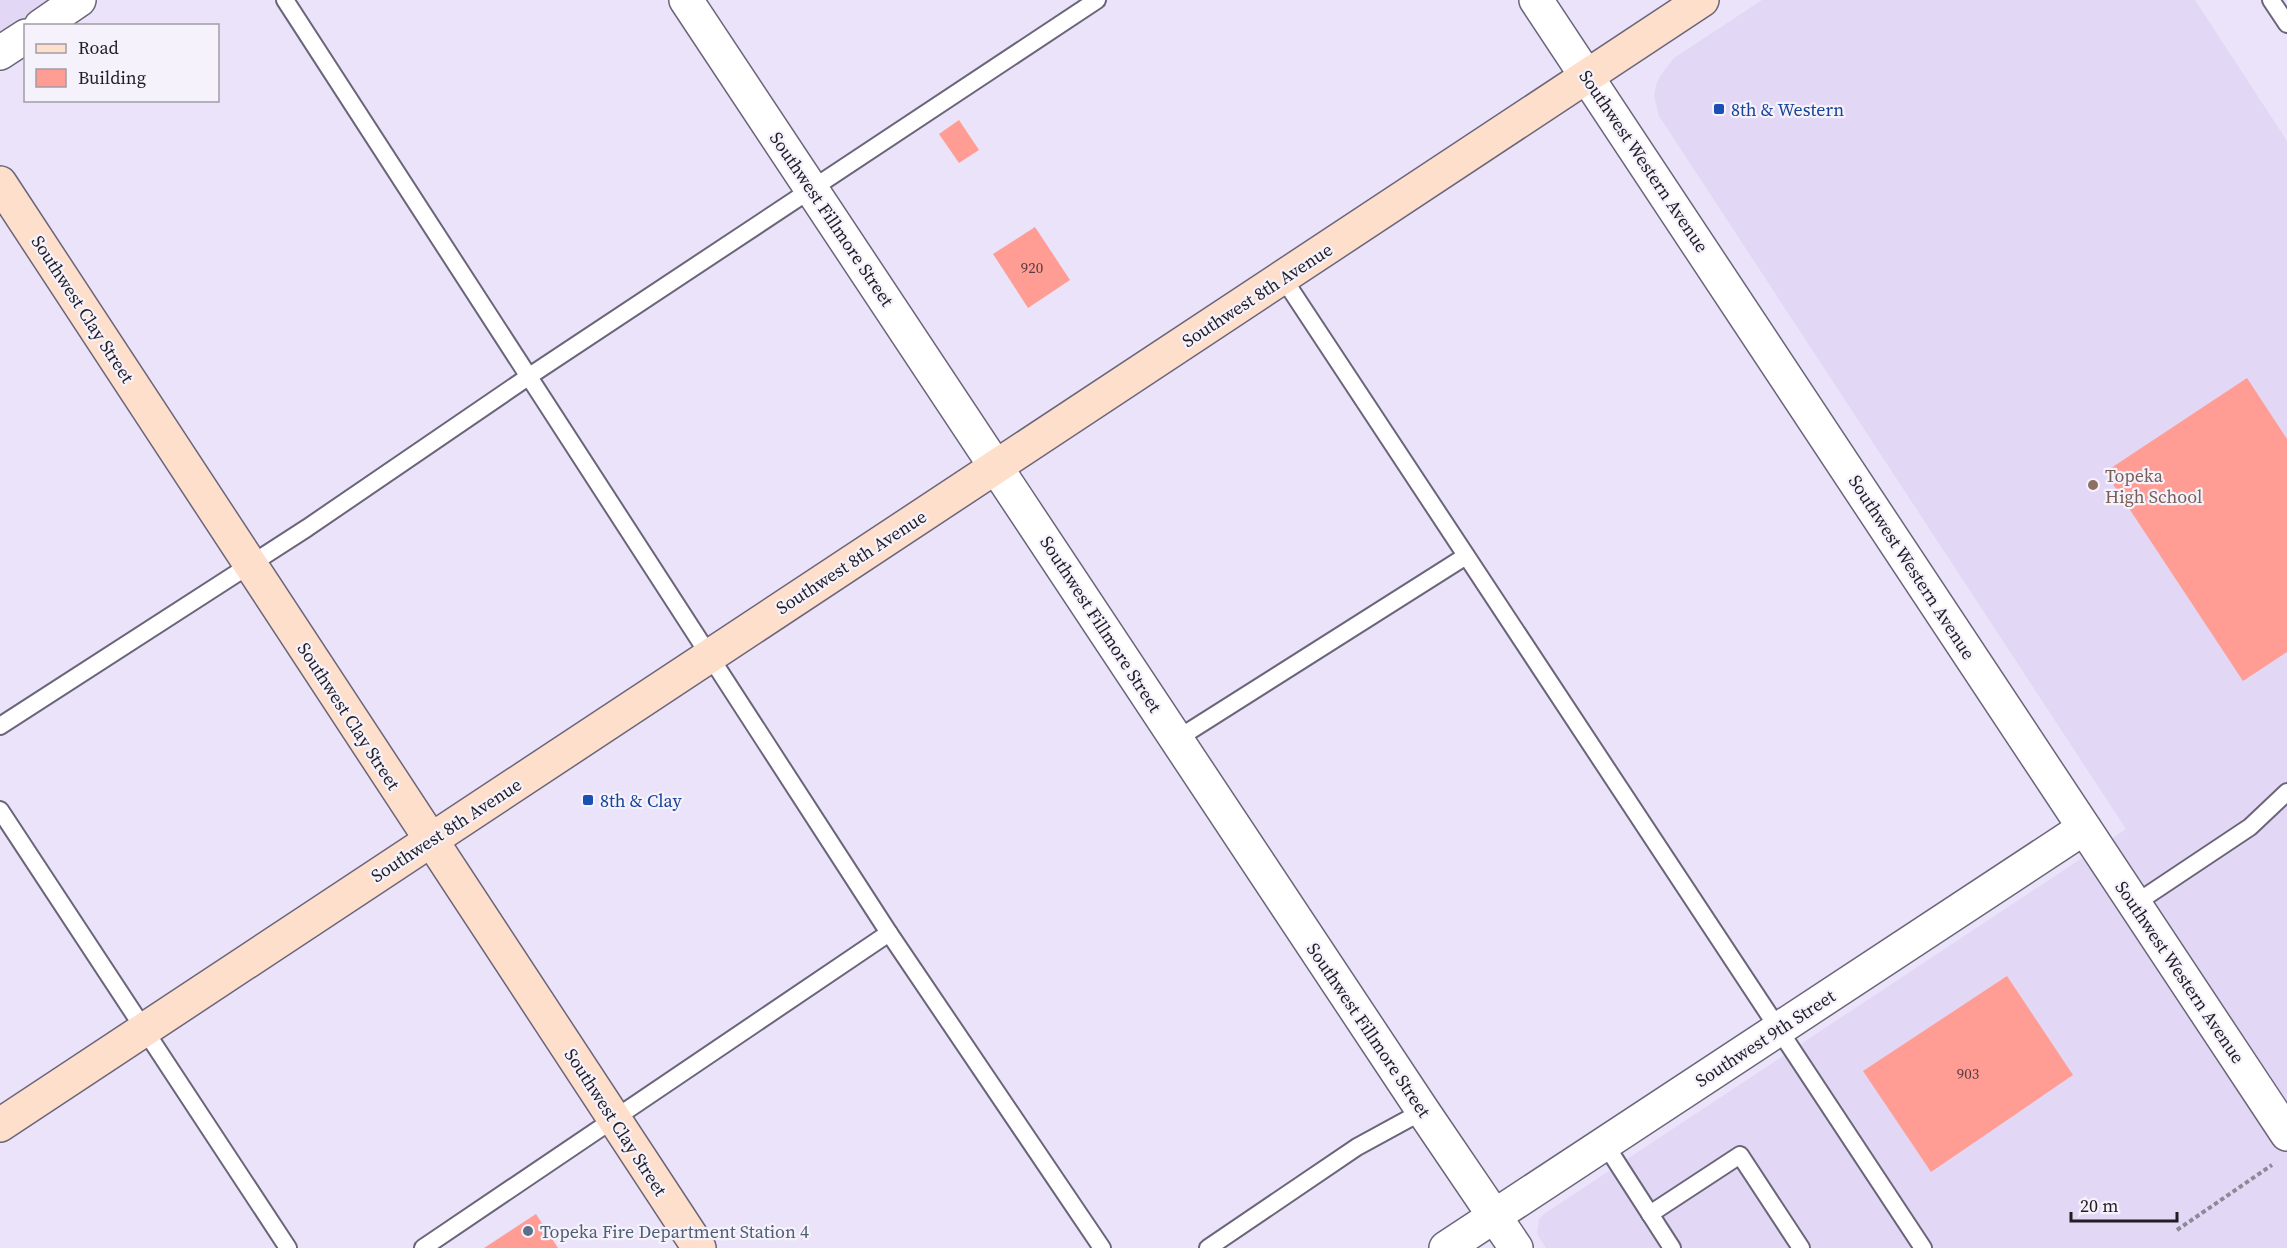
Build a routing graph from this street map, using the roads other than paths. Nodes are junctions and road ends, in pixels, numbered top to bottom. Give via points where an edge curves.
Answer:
1 (79, 0) edge
2 (285, 0) edge
3 (686, 0) edge
4 (1096, 0) edge
5 (1536, 0) edge
6 (1702, 0) edge
7 (2271, 0) edge
8 (44, 24) edge
9 (2287, 24) edge
10 (24, 37) edge
11 (0, 53) edge
12 (1588, 76) junction
13 (0, 183) edge
14 (812, 189) junction
15 (1283, 278) junction
16 (528, 377) junction
17 (996, 466) junction
18 (1466, 556) junction
19 (250, 564) junction
20 (709, 656) junction
21 (0, 726) edge
22 (1177, 739) junction
23 (2287, 792) edge
24 (0, 810) edge
25 (2084, 828) junction
26 (432, 840) junction
27 (2136, 903) junction
28 (889, 933) junction
29 (145, 1029) junction
30 (1779, 1029) junction
31 (1423, 1111) junction
32 (614, 1119) junction
33 (0, 1125) edge
34 (2287, 1134) edge
35 (1605, 1144) junction
36 (1650, 1214) junction
37 (1495, 1216) junction
38 (288, 1248) edge
39 (423, 1248) edge
40 (699, 1248) edge
41 (1102, 1248) edge
42 (1208, 1248) edge
43 (1446, 1248) edge
44 (1516, 1248) edge
45 (1672, 1248) edge
46 (1801, 1248) edge
47 (1923, 1248) edge

1 - 8 street
2 - 16 lane
3 - 14 street, Southwest Fillmore Street
4 - 14 lane
5 - 12 street, Southwest Western Avenue
6 - 12 street, Southwest 8th Avenue
7 - 9 lane
10 - 11 street
12 - 15 street, Southwest 8th Avenue
12 - 25 street, Southwest Western Avenue
13 - 19 street, Southwest Clay Street
14 - 16 lane
14 - 17 street, Southwest Fillmore Street
15 - 17 street, Southwest 8th Avenue
15 - 18 lane
16 - 19 lane
16 - 20 lane
17 - 20 street, Southwest 8th Avenue
17 - 22 street, Southwest Fillmore Street
18 - 22 lane
18 - 30 lane
19 - 21 lane
19 - 26 street, Southwest Clay Street
20 - 26 street, Southwest 8th Avenue
20 - 28 lane
22 - 31 street, Southwest Fillmore Street
23 - 27 lane via 2250,827
24 - 29 lane
25 - 27 street, Southwest Western Avenue
25 - 30 street, Southwest 9th Street
26 - 29 street, Southwest 8th Avenue
26 - 32 street, Southwest Clay Street
27 - 34 street, Southwest Western Avenue
28 - 32 lane
28 - 41 lane
29 - 33 street, Southwest 8th Avenue
29 - 38 lane
30 - 35 street, Southwest 9th Street
30 - 47 lane
31 - 37 street, Southwest Fillmore Street
31 - 42 lane via 1357,1147
32 - 39 lane
32 - 40 street, Southwest Clay Street
35 - 36 lane
35 - 37 street, Southwest 9th Street
36 - 45 lane
36 - 46 lane via 1740,1155
37 - 43 street, Southwest 9th Street
37 - 44 street, Southwest Fillmore Street

